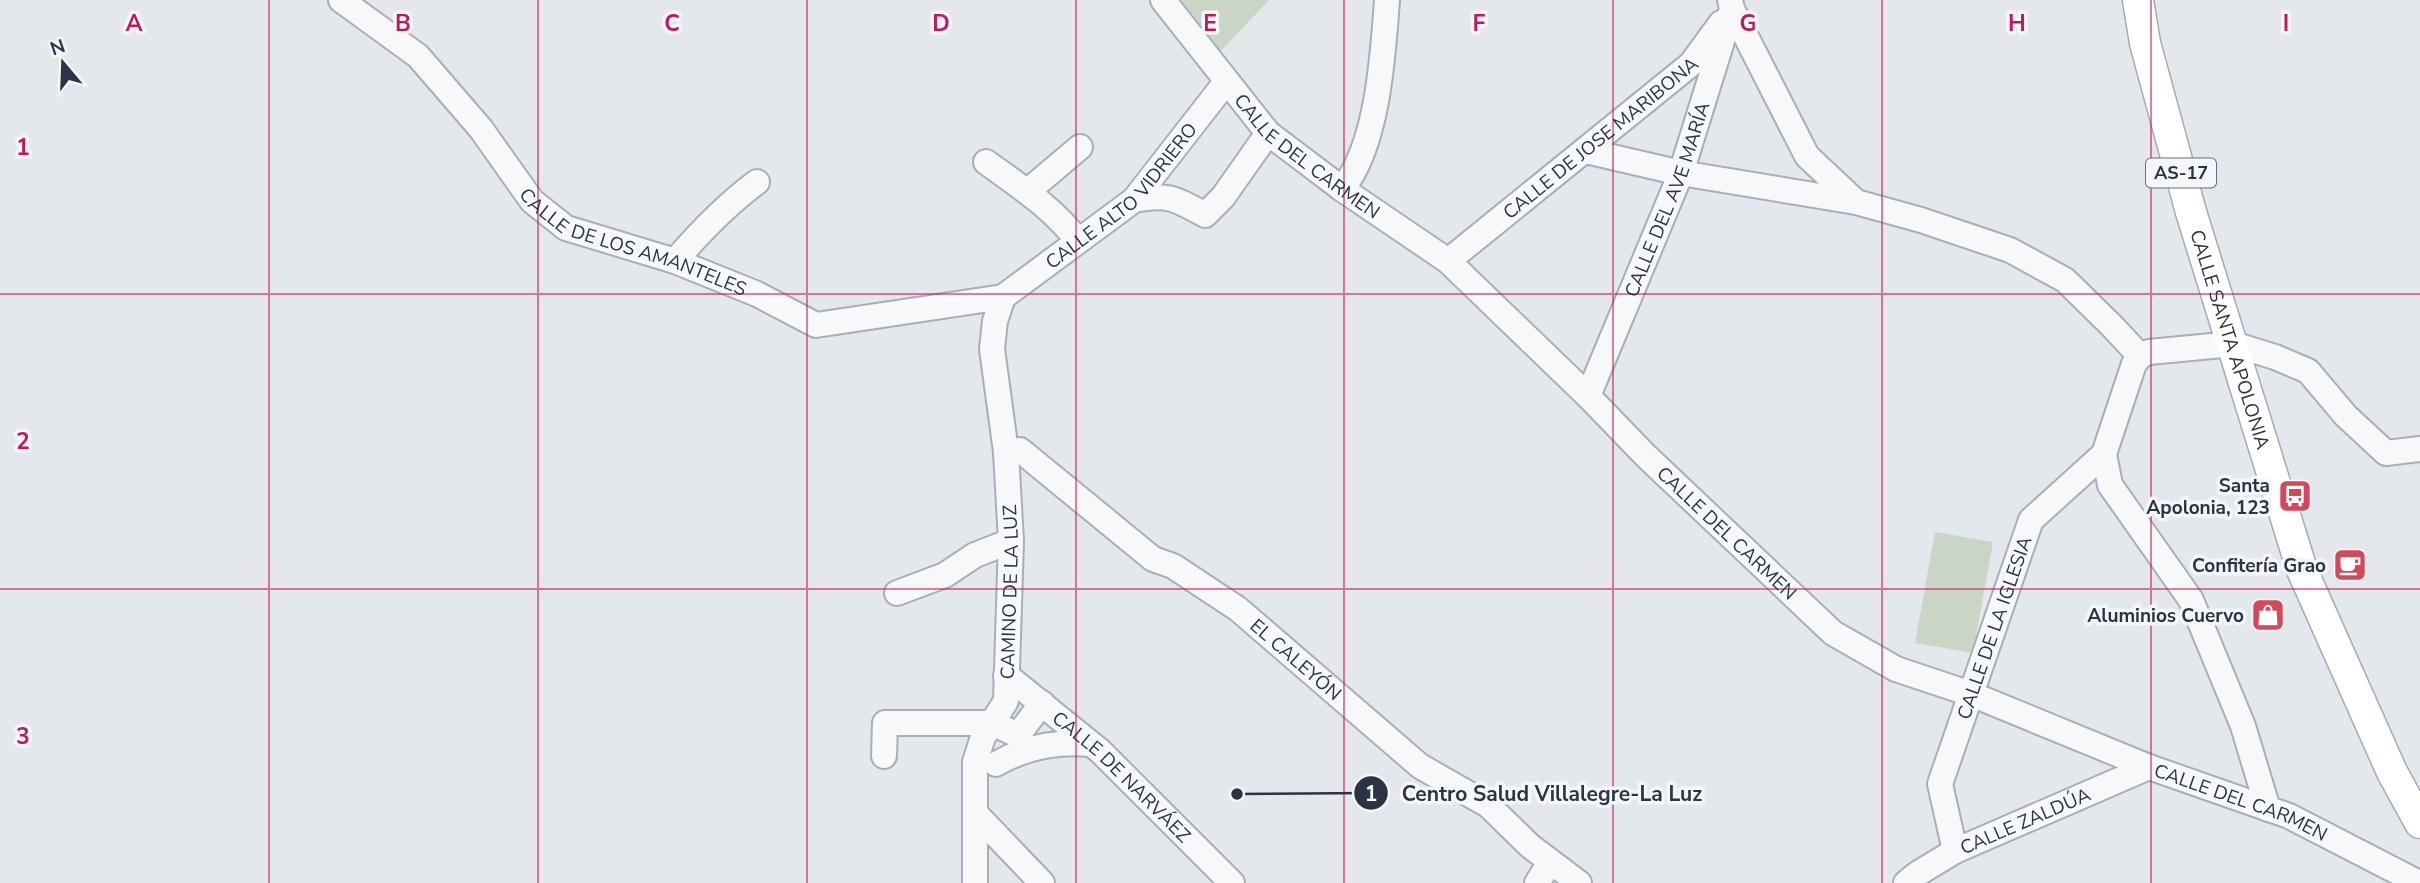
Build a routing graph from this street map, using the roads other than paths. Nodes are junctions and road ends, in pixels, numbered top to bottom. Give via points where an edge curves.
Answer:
1 (341, 0) edge
2 (1163, 0) edge
3 (1387, 0) edge
4 (2138, 0) edge
5 (1733, 3) edge
6 (1226, 82) junction
7 (1268, 132) junction
8 (1080, 147) dead end
9 (1586, 151) junction
10 (986, 162) dead end
11 (1681, 173) junction
12 (757, 182) dead end
13 (1342, 188) junction
14 (1028, 191) junction
15 (1134, 200) junction
16 (1856, 202) junction
17 (1078, 242) junction
18 (675, 261) junction
19 (1448, 261) junction
20 (1003, 297) junction
21 (2233, 344) junction
22 (2140, 356) junction
23 (1588, 396) junction
24 (2420, 449) edge
25 (1006, 452) junction
26 (2105, 454) junction
27 (1011, 541) junction
28 (897, 593) dead end
29 (1006, 675) junction
30 (1971, 694) junction
31 (1042, 703) junction
32 (987, 730) junction
33 (1018, 734) junction
34 (903, 735) dead end
35 (1090, 744) junction
36 (884, 756) dead end
37 (996, 764) junction
38 (2149, 767) junction
39 (975, 804) junction
40 (2269, 809) junction
41 (2420, 823) edge
42 (1955, 851) junction
43 (1543, 873) edge
44 (2418, 879) edge
45 (975, 883) edge
46 (1042, 883) edge
47 (1232, 883) edge
48 (1579, 883) edge
49 (1906, 883) edge

1 - 18 street, CALLE DE LOS AMANTELES via 418,56 481,129 532,201 566,228
2 - 6 street, CALLE DEL CARMEN
3 - 13 street via 1382,66 1364,151
4 - 21 main road, CALLE SANTA APOLONIA / AS-17 via 2145,43 2191,212
5 - 9 street, CALLE DE JOSE MARIBONA via 1691,64
5 - 11 street, CALLE DEL AVE MARÍA
5 - 16 street via 1807,156
6 - 7 street, CALLE DEL CARMEN
6 - 15 street, CALLE ALTO VIDRIERO
7 - 13 street, CALLE DEL CARMEN
7 - 15 street via 1205,215 1177,199 1157,195
8 - 14 street
9 - 11 street
9 - 19 street, CALLE DE JOSE MARIBONA
10 - 14 street
11 - 16 street
11 - 23 street, CALLE DEL AVE MARÍA
12 - 18 street via 704,228
13 - 19 street, CALLE DEL CARMEN
14 - 17 street
15 - 17 street, CALLE ALTO VIDRIERO
16 - 22 street via 2010,250 2065,281
17 - 20 street, CALLE ALTO VIDRIERO
18 - 20 street, CALLE DE LOS AMANTELES via 816,324
19 - 23 street, CALLE DEL CARMEN
20 - 25 street, CAMINO DE LA LUZ via 992,349
21 - 22 street
21 - 24 street via 2308,371 2386,453
21 - 41 main road, CALLE SANTA APOLONIA / AS-17 via 2302,570 2392,772
22 - 26 street
23 - 30 street, CALLE DEL CARMEN via 1833,633 1896,669
25 - 27 street, CAMINO DE LA LUZ
25 - 43 street, EL CALEYÓN via 1020,450 1153,559 1173,566 1238,610 1420,766 1488,804 1530,846
26 - 30 street, CALLE DE LA IGLESIA via 2031,520
26 - 40 street via 2110,485 2191,600 2243,726
27 - 28 street via 975,555 945,575
27 - 29 street, CAMINO DE LA LUZ
29 - 31 street, CALLE DE NARVÁEZ
29 - 32 street, CAMINO DE LA LUZ via 1006,701
30 - 38 street, CALLE DEL CARMEN
30 - 42 street, CALLE DE LA IGLESIA via 1940,784
31 - 33 street
31 - 35 street, CALLE DE NARVÁEZ
32 - 33 street
32 - 34 street
32 - 36 street via 885,723
32 - 39 street, CAMINO DE LA LUZ via 975,762
33 - 37 street
35 - 37 street via 1050,744 1016,752
35 - 47 street, CALLE DE NARVÁEZ
37 - 39 street
38 - 40 street, CALLE DEL CARMEN
38 - 42 street, CALLE ZALDÚA
39 - 45 street, CAMINO DE LA LUZ
39 - 46 street
40 - 44 street, CALLE DEL CARMEN
42 - 49 street, CALLE ZALDÚA
43 - 48 street, EL CALEYÓN

